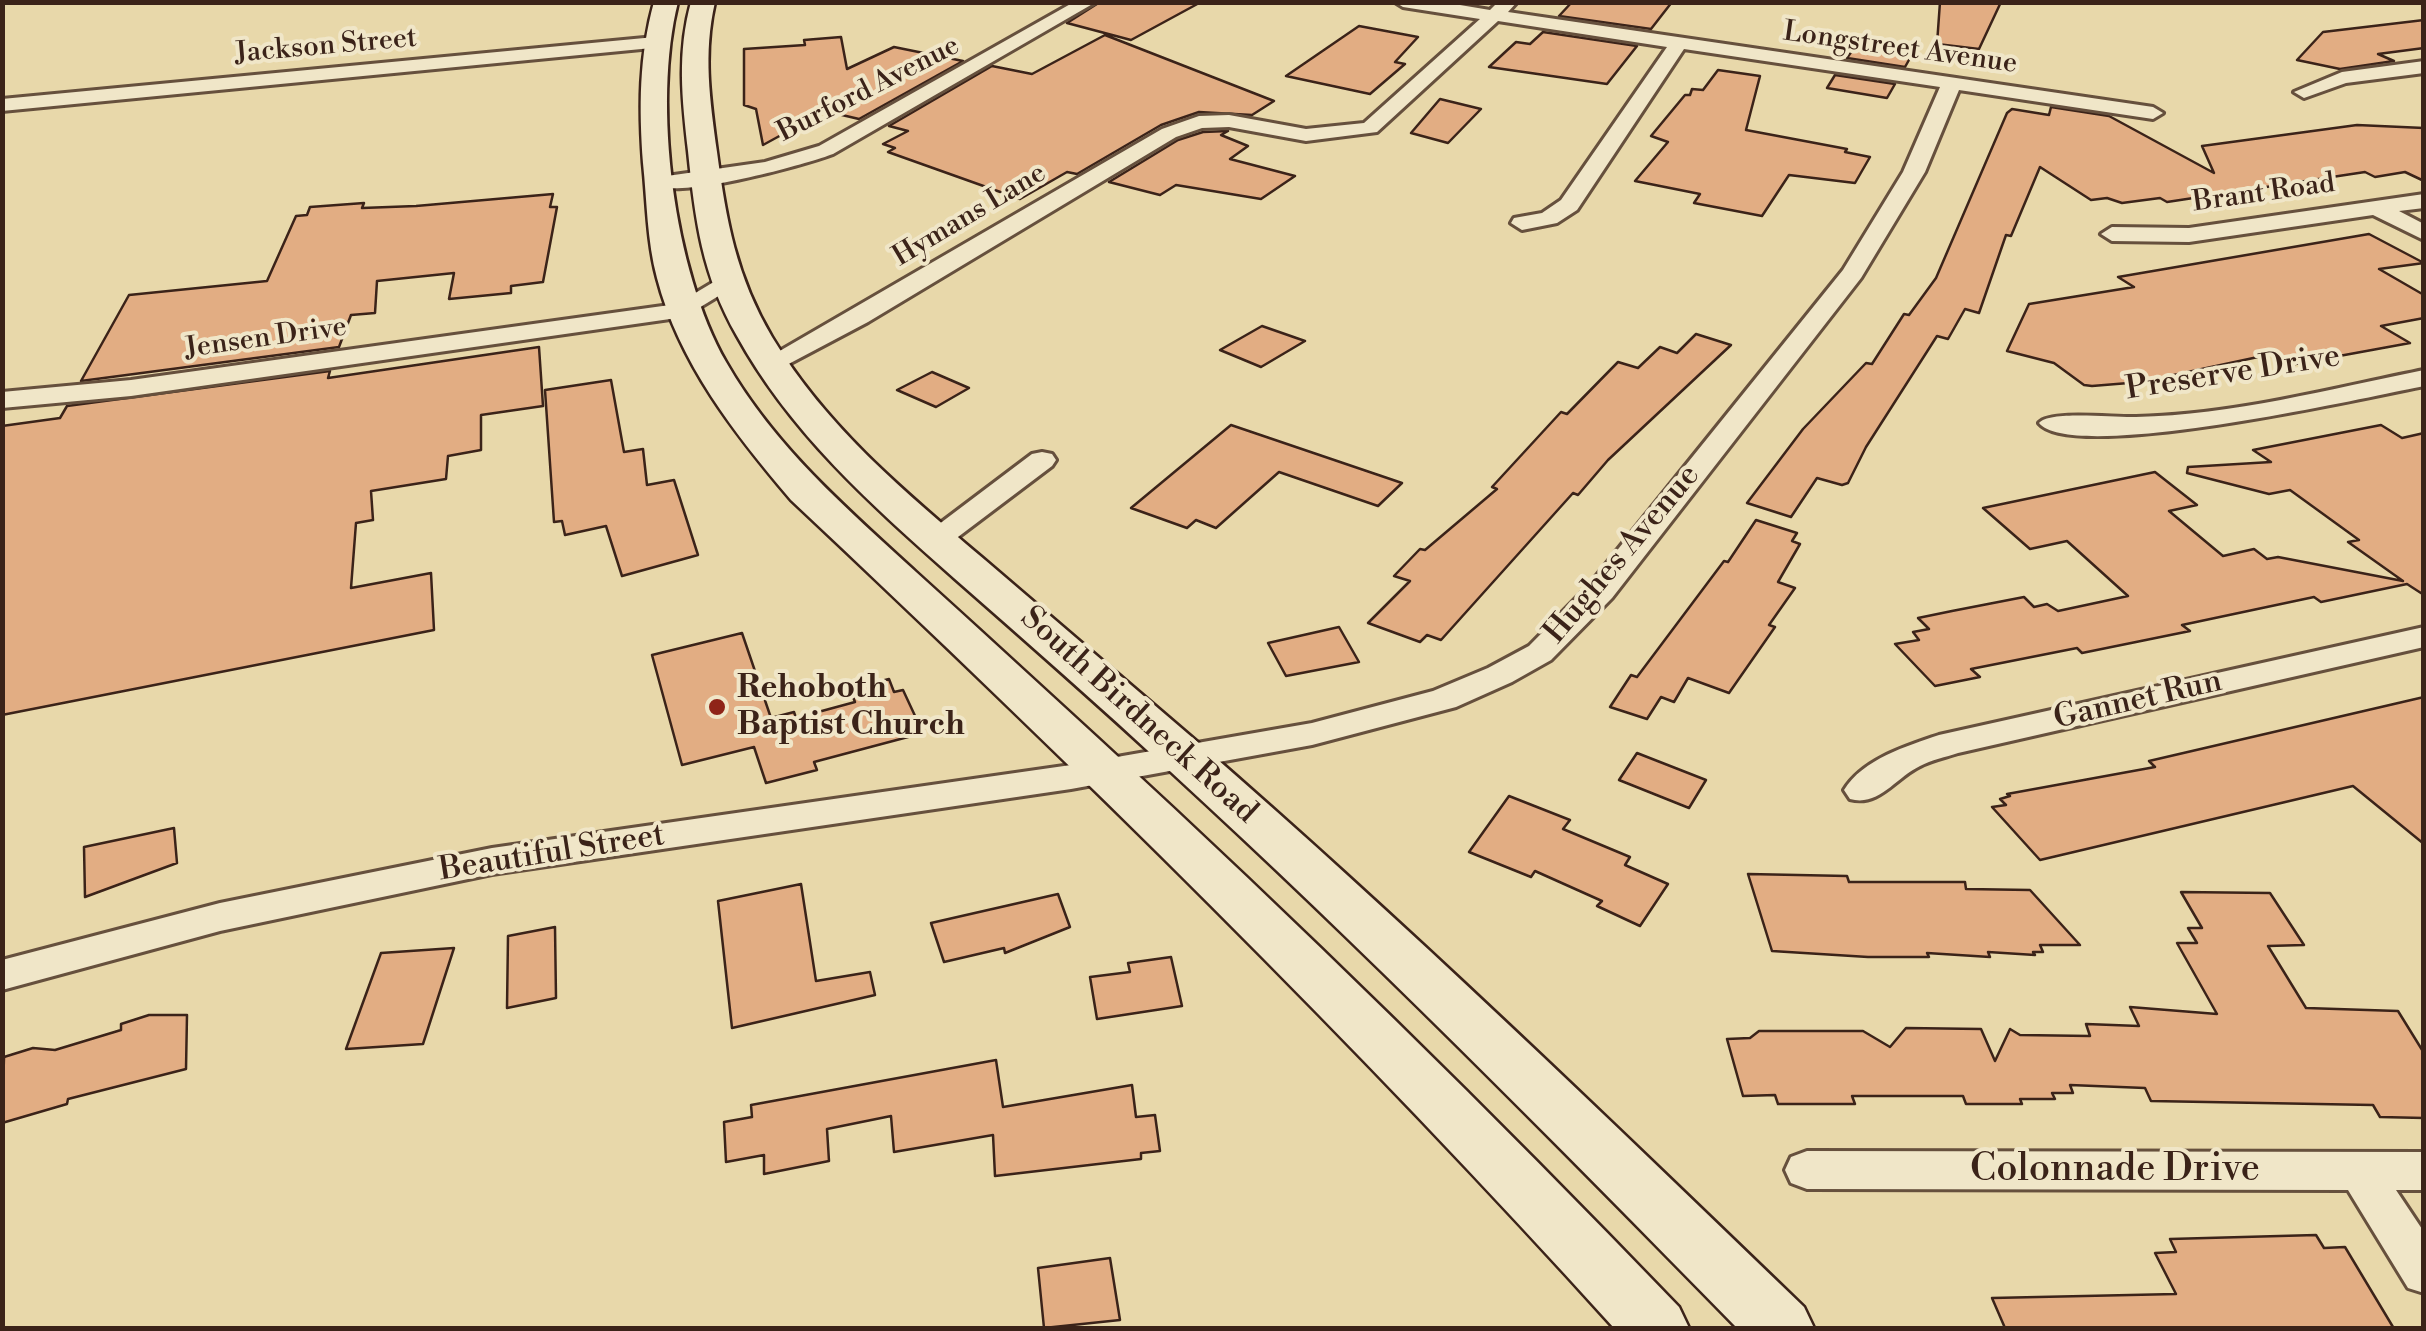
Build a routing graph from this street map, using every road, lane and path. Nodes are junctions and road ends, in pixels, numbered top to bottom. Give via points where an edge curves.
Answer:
1 (703, 2) edge
2 (1088, 2) edge
3 (1402, 2) edge
4 (1501, 10) edge
5 (660, 23) edge
6 (1678, 44) junction
7 (2424, 68) edge
8 (1952, 83) junction
9 (2304, 92) dead end
10 (2, 105) edge
11 (2153, 112) dead end
12 (683, 180) junction
13 (2424, 200) edge
14 (2376, 208) junction
15 (1522, 223) dead end
16 (2424, 233) edge
17 (2112, 234) dead end
18 (727, 281) junction
19 (680, 299) junction
20 (772, 363) junction
21 (2424, 378) edge
22 (2, 400) edge
23 (2053, 423) dead end
24 (1042, 460) dead end
25 (936, 540) junction
26 (2424, 637) edge
27 (1186, 758) junction
28 (1109, 772) junction
29 (1862, 790) dead end
30 (2, 975) edge
31 (1808, 1170) dead end
32 (2360, 1171) junction
33 (2424, 1171) edge
34 (2424, 1273) edge
35 (1656, 1328) edge
36 (1782, 1328) edge

1 - 12 main road, South Birdneck Road via 694,37
2 - 12 street, Burford Avenue via 826,150 792,164
3 - 4 street, Longstreet Avenue
4 - 6 street, Longstreet Avenue
4 - 20 street, Hymans Lane via 1370,128 1306,135 1229,120 1169,133
5 - 10 street, Jackson Street
5 - 12 main road, South Birdneck Road via 652,95
6 - 8 street, Longstreet Avenue
6 - 15 street via 1569,205
7 - 9 street via 2342,78
8 - 11 street, Longstreet Avenue
8 - 27 street, Hughes Avenue via 1914,172 1852,272 1601,591 1540,653 1444,699 1381,719
12 - 18 main road, South Birdneck Road via 707,210
12 - 19 main road, South Birdneck Road
13 - 14 street, Brant Road
14 - 16 street
14 - 17 street, Brant Road via 2188,235
18 - 19 street, Jensen Drive
18 - 20 main road, South Birdneck Road
19 - 22 street, Jensen Drive via 536,331
19 - 28 main road, South Birdneck Road via 754,434 805,492
20 - 25 main road, South Birdneck Road via 831,442
21 - 23 street, Preserve Drive via 2162,426
24 - 25 street
25 - 27 main road, South Birdneck Road
26 - 29 street, Gannet Run via 1951,743 1907,758
27 - 28 street, Hughes Avenue
27 - 36 main road, South Birdneck Road via 1471,1022
28 - 30 street, Beautiful Street via 492,861 220,918
28 - 35 main road, South Birdneck Road via 1401,1061
31 - 32 street, Colonnade Drive
32 - 33 street, Colonnade Drive
32 - 34 street

